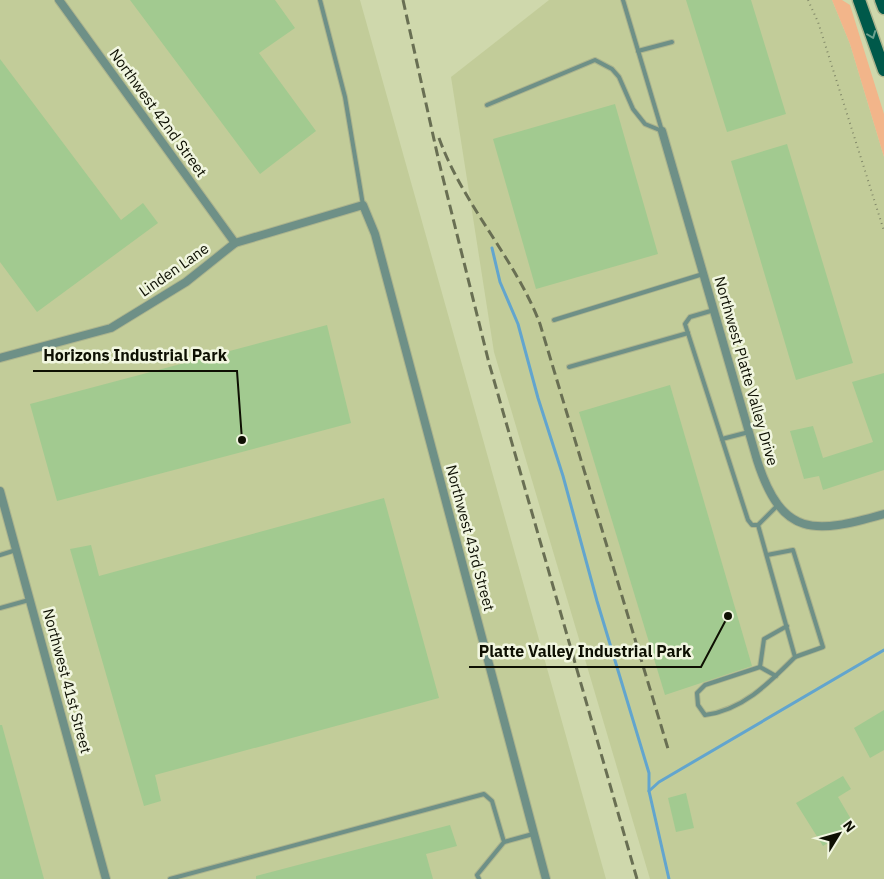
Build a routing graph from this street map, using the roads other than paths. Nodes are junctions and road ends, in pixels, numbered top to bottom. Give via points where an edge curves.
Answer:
1 (59, 0) edge
2 (320, 0) edge
3 (623, 0) edge
4 (859, 0) edge
5 (881, 0) edge
6 (884, 8) edge
7 (672, 42) dead end
8 (638, 51) junction
9 (884, 70) edge
10 (487, 105) dead end
11 (662, 132) junction
12 (363, 205) junction
13 (235, 243) junction
14 (703, 274) junction
15 (714, 310) junction
16 (554, 320) dead end
17 (688, 333) junction
18 (0, 358) edge
19 (569, 367) dead end
20 (749, 432) junction
21 (722, 439) junction
22 (0, 491) edge
23 (778, 505) junction
24 (884, 514) edge
25 (758, 524) junction
26 (16, 550) junction
27 (0, 555) edge
28 (767, 556) junction
29 (30, 600) junction
30 (0, 608) edge
31 (787, 626) junction
32 (795, 657) junction
33 (760, 667) junction
34 (776, 676) junction
35 (534, 834) junction
36 (504, 842) junction
37 (106, 879) edge
38 (170, 879) edge
39 (479, 879) edge
40 (546, 879) edge

1 - 13 street, Northwest 42nd Street
2 - 12 lane via 345,97
3 - 8 lane
4 -> 9 main road
5 - 6 main road
7 - 8 lane
8 - 11 lane
10 - 11 lane via 595,60 619,77 633,109 645,124
11 - 14 street, Northwest Platte Valley Drive
12 - 13 street, Linden Lane
12 - 35 street, Northwest 43rd Street via 375,234
13 - 18 street, Linden Lane via 186,282 111,328
14 - 15 street, Northwest Platte Valley Drive
14 - 16 lane
15 - 17 lane via 690,316 685,324
15 - 20 street, Northwest Platte Valley Drive
17 - 19 lane
17 - 21 lane
20 - 21 lane
20 - 23 street, Northwest Platte Valley Drive via 765,486
21 - 25 lane via 748,520 752,525
22 - 26 street, Northwest 41st Street
23 - 24 street, Northwest Platte Valley Drive via 793,518 824,528
23 - 25 lane
25 - 28 lane
26 - 27 lane
26 - 29 street, Northwest 41st Street
28 - 31 lane
28 - 32 lane via 793,550 824,647
29 - 30 lane
29 - 37 street, Northwest 41st Street
31 - 32 lane
31 - 33 lane via 764,638
32 - 34 lane
33 - 34 lane
33 - 34 lane via 705,686 697,693 698,705 706,714 723,712 742,704
35 - 36 lane
35 - 40 street, Northwest 43rd Street
36 - 38 lane via 492,801 484,794
36 - 39 lane via 478,875

